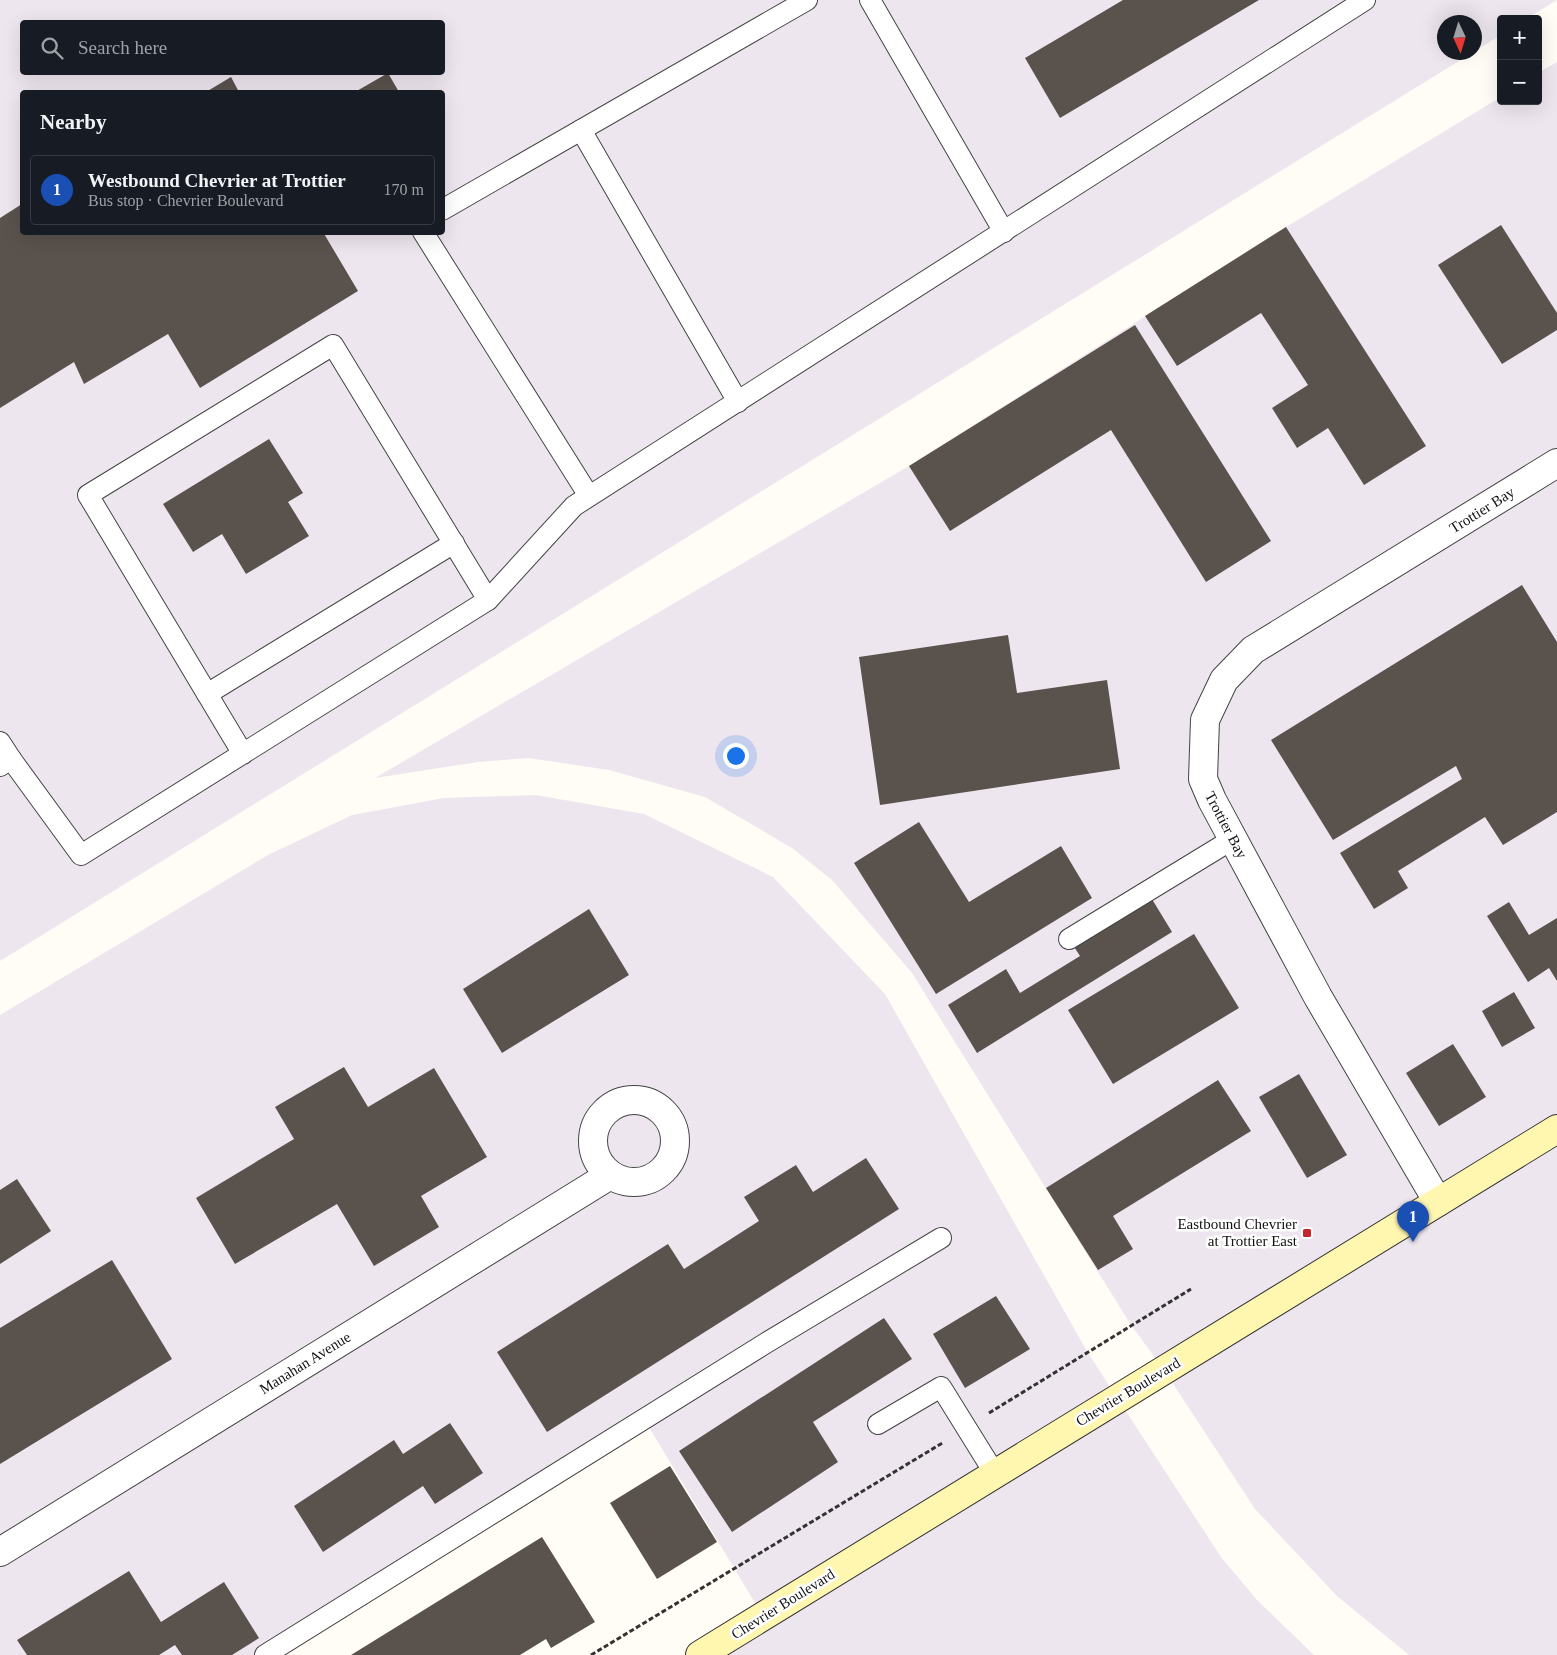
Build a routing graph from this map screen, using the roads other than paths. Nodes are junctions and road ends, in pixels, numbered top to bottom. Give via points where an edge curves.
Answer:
1 (807, 0) edge
2 (870, 0) edge
3 (1365, 0) edge
4 (581, 130) junction
5 (445, 208) edge
6 (1004, 232) junction
7 (425, 235) edge
8 (738, 402) junction
9 (1557, 464) edge
10 (589, 496) junction
11 (454, 543) junction
12 (488, 600) junction
13 (207, 694) junction
14 (0, 742) edge
15 (243, 754) junction
16 (6, 763) edge
17 (1233, 839) junction
18 (1069, 939) dead end
19 (1557, 1129) edge
20 (610, 1175) dead end
21 (1438, 1202) junction
22 (941, 1238) dead end
23 (878, 1424) dead end
24 (995, 1474) junction
25 (0, 1552) edge
26 (265, 1655) edge
27 (700, 1655) edge

1 - 4 lane
2 - 6 lane
3 - 6 lane
4 - 5 lane
4 - 8 lane
6 - 8 lane
7 - 10 lane
8 - 10 lane
9 - 17 street, Trottier Bay via 1252,650 1224,680 1205,720 1203,779
10 - 12 lane via 574,506
11 - 12 lane
11 - 13 lane
11 - 13 lane via 333,345 88,496
12 - 15 lane
13 - 15 lane
14 - 16 lane
15 - 16 lane via 81,855
17 - 18 lane
17 - 21 street, Trottier Bay via 1318,997
19 - 21 street, Chevrier Boulevard
20 - 25 street, Manahan Avenue
21 - 24 street, Chevrier Boulevard
22 - 26 lane via 766,1343
23 - 24 lane via 940,1386
24 - 27 street, Chevrier Boulevard

